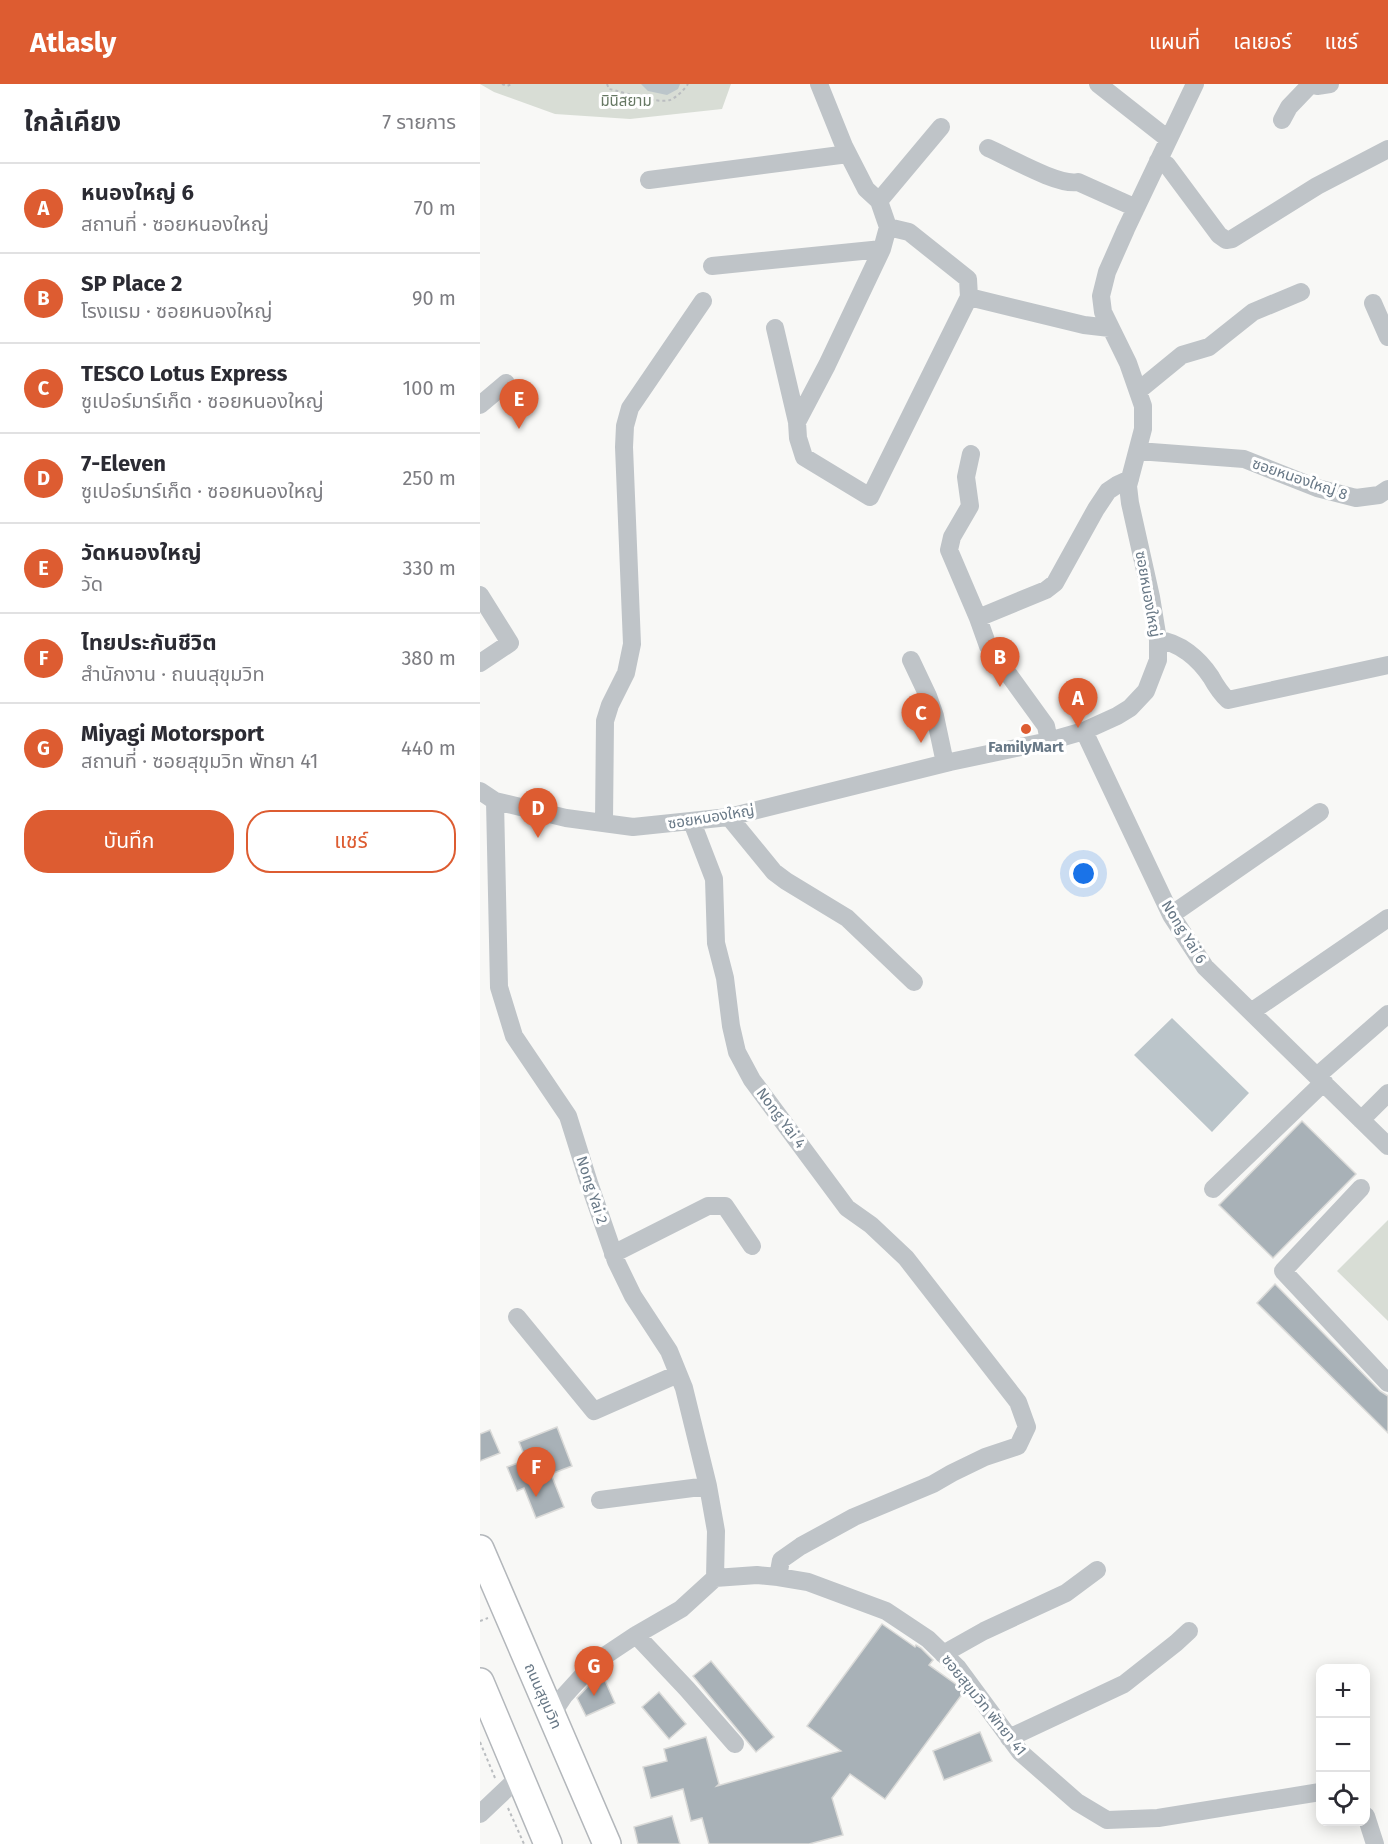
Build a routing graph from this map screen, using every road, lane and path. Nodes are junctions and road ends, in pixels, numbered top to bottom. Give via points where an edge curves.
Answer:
1 (502, 84) edge
2 (512, 84) edge
3 (607, 84) edge
4 (688, 84) edge
5 (819, 84) edge
6 (1098, 84) edge
7 (1195, 84) edge
8 (1312, 84) edge
9 (1330, 84) edge
10 (1282, 120) dead end
11 (941, 127) dead end
12 (1168, 139) junction
13 (988, 148) dead end
14 (1388, 149) edge
15 (848, 154) junction
16 (1158, 161) junction
17 (649, 180) dead end
18 (879, 201) junction
19 (1136, 208) junction
20 (888, 227) junction
21 (882, 249) junction
22 (712, 266) dead end
23 (1301, 292) dead end
24 (969, 297) junction
25 (703, 301) dead end
26 (1373, 303) dead end
27 (775, 328) dead end
28 (1110, 328) junction
29 (1388, 337) edge
30 (506, 383) dead end
31 (1138, 391) junction
32 (480, 405) edge
33 (797, 422) junction
34 (1138, 452) junction
35 (971, 454) dead end
36 (1130, 479) junction
37 (1388, 489) edge
38 (480, 595) edge
39 (978, 618) junction
40 (1158, 640) junction
41 (911, 660) dead end
42 (480, 663) edge
43 (1388, 665) edge
44 (1084, 731) junction
45 (1049, 741) junction
46 (945, 763) junction
47 (487, 796) edge
48 (1320, 812) dead end
49 (729, 817) junction
50 (604, 822) junction
51 (692, 822) junction
52 (1171, 915) junction
53 (1388, 918) edge
54 (914, 982) dead end
55 (1251, 1012) junction
56 (1388, 1014) edge
57 (1321, 1079) junction
58 (1388, 1093) edge
59 (1361, 1120) junction
60 (1388, 1146) edge
61 (1361, 1188) dead end
62 (1213, 1189) dead end
63 (752, 1246) dead end
64 (613, 1254) junction
65 (517, 1317) dead end
66 (678, 1374) junction
67 (1388, 1383) edge
68 (708, 1486) junction
69 (600, 1500) dead end
70 (481, 1555) edge
71 (1097, 1570) dead end
72 (778, 1576) junction
73 (715, 1578) junction
74 (487, 1588) edge
75 (1189, 1631) dead end
76 (636, 1635) junction
77 (944, 1654) junction
78 (480, 1682) edge
79 (552, 1714) junction
80 (1009, 1737) junction
81 (735, 1744) dead end
82 (519, 1776) junction
83 (1316, 1793) edge
84 (480, 1814) edge
85 (1369, 1826) edge
86 (548, 1844) edge
87 (607, 1844) edge
88 (1375, 1844) edge

1 - 2 path
3 - 4 path via 609,89 670,100
5 - 15 street
6 - 12 street
7 - 12 street, ซอยหนองใหญ่
8 - 9 street
8 - 10 street
11 - 18 street
12 - 16 street, ซอยหนองใหญ่
13 - 19 street via 1058,180 1078,182
14 - 16 street via 1226,240 1167,165
15 - 17 street
15 - 18 street via 866,189
16 - 19 street, ซอยหนองใหญ่
18 - 20 street
19 - 28 street, ซอยหนองใหญ่ via 1107,272 1101,296
20 - 21 street
20 - 24 street via 909,232 968,279
21 - 22 street
21 - 33 street
23 - 31 street via 1253,312 1209,346 1182,355
24 - 28 street
24 - 33 street via 870,497 804,457
25 - 50 street via 630,408 625,426 632,644 626,673 605,721
26 - 29 street
27 - 33 street
28 - 31 street, ซอยหนองใหญ่
30 - 32 street
31 - 34 street, ซอยหนองใหญ่ via 1143,406 1143,429
34 - 36 street, ซอยหนองใหญ่
34 - 37 street, ซอยหนองใหญ่ 8 via 1244,459 1317,488 1356,498 1379,495
35 - 39 street via 966,477 970,506 949,550
36 - 39 street via 1108,492 1055,583
36 - 40 street, ซอยหนองใหญ่ via 1130,503
38 - 42 street via 510,643
39 - 45 street via 988,646 1046,726
40 - 43 street via 1180,647 1197,660 1228,700
40 - 44 street, ซอยหนองใหญ่ via 1158,660 1146,691 1130,708
41 - 46 street via 935,716
44 - 45 street, ซอยหนองใหญ่
44 - 52 street, Nong Yai 6
45 - 46 street, ซอยหนองใหญ่
46 - 49 street, ซอยหนองใหญ่
47 - 50 street, ซอยหนองใหญ่ via 566,818
47 - 64 street, Nong Yai 2 via 499,987 514,1036 568,1116
48 - 52 street
49 - 51 street, ซอยหนองใหญ่
49 - 54 street via 774,872 847,918
50 - 51 street, ซอยหนองใหญ่ via 633,827
51 - 72 street, Nong Yai 4 via 714,879 716,943 731,1026 737,1052 752,1080 847,1208 906,1258 1018,1402 1027,1427 1018,1446 985,1457 854,1517 801,1546 781,1560
52 - 55 street, Nong Yai 6 via 1205,967
53 - 55 street
55 - 57 street, Nong Yai 6
56 - 57 street
57 - 59 street, Nong Yai 6
57 - 62 street
58 - 59 street
59 - 60 street, Nong Yai 6
61 - 67 street via 1283,1271
63 - 64 street via 725,1206 708,1206
64 - 66 street, Nong Yai 2 via 633,1296 669,1351
65 - 66 street via 594,1411
66 - 68 street, Nong Yai 2
68 - 69 street
68 - 73 street, Nong Yai 2 via 716,1530
70 - 74 highway, ถนนสุขุมวิท
71 - 77 street via 1066,1593
72 - 73 street, ซอยสุขุมวิท พัทยา 41
72 - 77 street, ซอยสุขุมวิท พัทยา 41 via 808,1582 886,1611
73 - 76 street via 681,1609
74 - 79 highway, ถนนสุขุมวิท
75 - 80 street via 1124,1684
76 - 79 street via 594,1663
76 - 81 street
77 - 80 street, ซอยสุขุมวิท พัทยา 41
78 - 82 highway
79 - 87 highway, ถนนสุขุมวิท
80 - 83 street, ซอยสุขุมวิท พัทยา 41 via 1020,1752 1077,1802 1107,1820 1158,1818
82 - 84 street
82 - 86 highway
85 - 88 street

